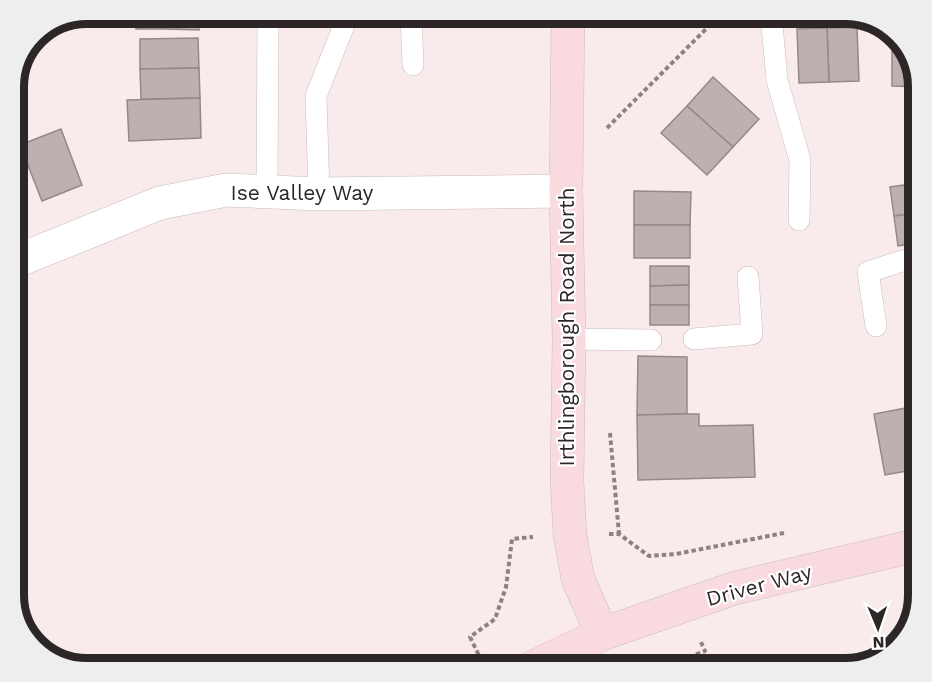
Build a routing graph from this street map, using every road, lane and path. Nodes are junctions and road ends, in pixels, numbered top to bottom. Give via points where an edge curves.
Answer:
1 (268, 24) edge
2 (344, 24) edge
3 (411, 24) edge
4 (568, 24) edge
5 (711, 24) edge
6 (772, 24) edge
7 (413, 65) dead end
8 (604, 131) dead end
9 (267, 191) junction
10 (566, 191) junction
11 (319, 194) junction
12 (799, 220) dead end
13 (24, 258) edge
14 (908, 260) edge
15 (748, 277) dead end
16 (876, 326) dead end
17 (569, 339) junction
18 (694, 339) dead end
19 (651, 340) dead end
20 (785, 533) dead end
21 (619, 534) dead end
22 (513, 539) dead end
23 (908, 547) edge
24 (602, 634) junction
25 (705, 651) dead end
26 (480, 658) edge
27 (553, 658) edge
28 (688, 658) edge

1 - 9 lane
2 - 11 lane via 316,96
3 - 7 lane
4 - 10 main road, Irthlingborough Road North
5 - 8 path
6 - 12 lane via 777,80 800,160
9 - 11 street, Ise Valley Way
9 - 13 street, Ise Valley Way via 226,190 160,203
10 - 11 street, Ise Valley Way
10 - 17 main road, Irthlingborough Road North
14 - 16 lane via 867,272
15 - 18 lane via 752,334
17 - 19 lane
17 - 24 main road, Irthlingborough Road North via 570,535 578,579
20 - 21 path via 649,556
22 - 26 path via 506,587 495,620 470,637
23 - 24 main road, Driver Way via 735,588
24 - 27 main road, Driver Way
25 - 28 path

